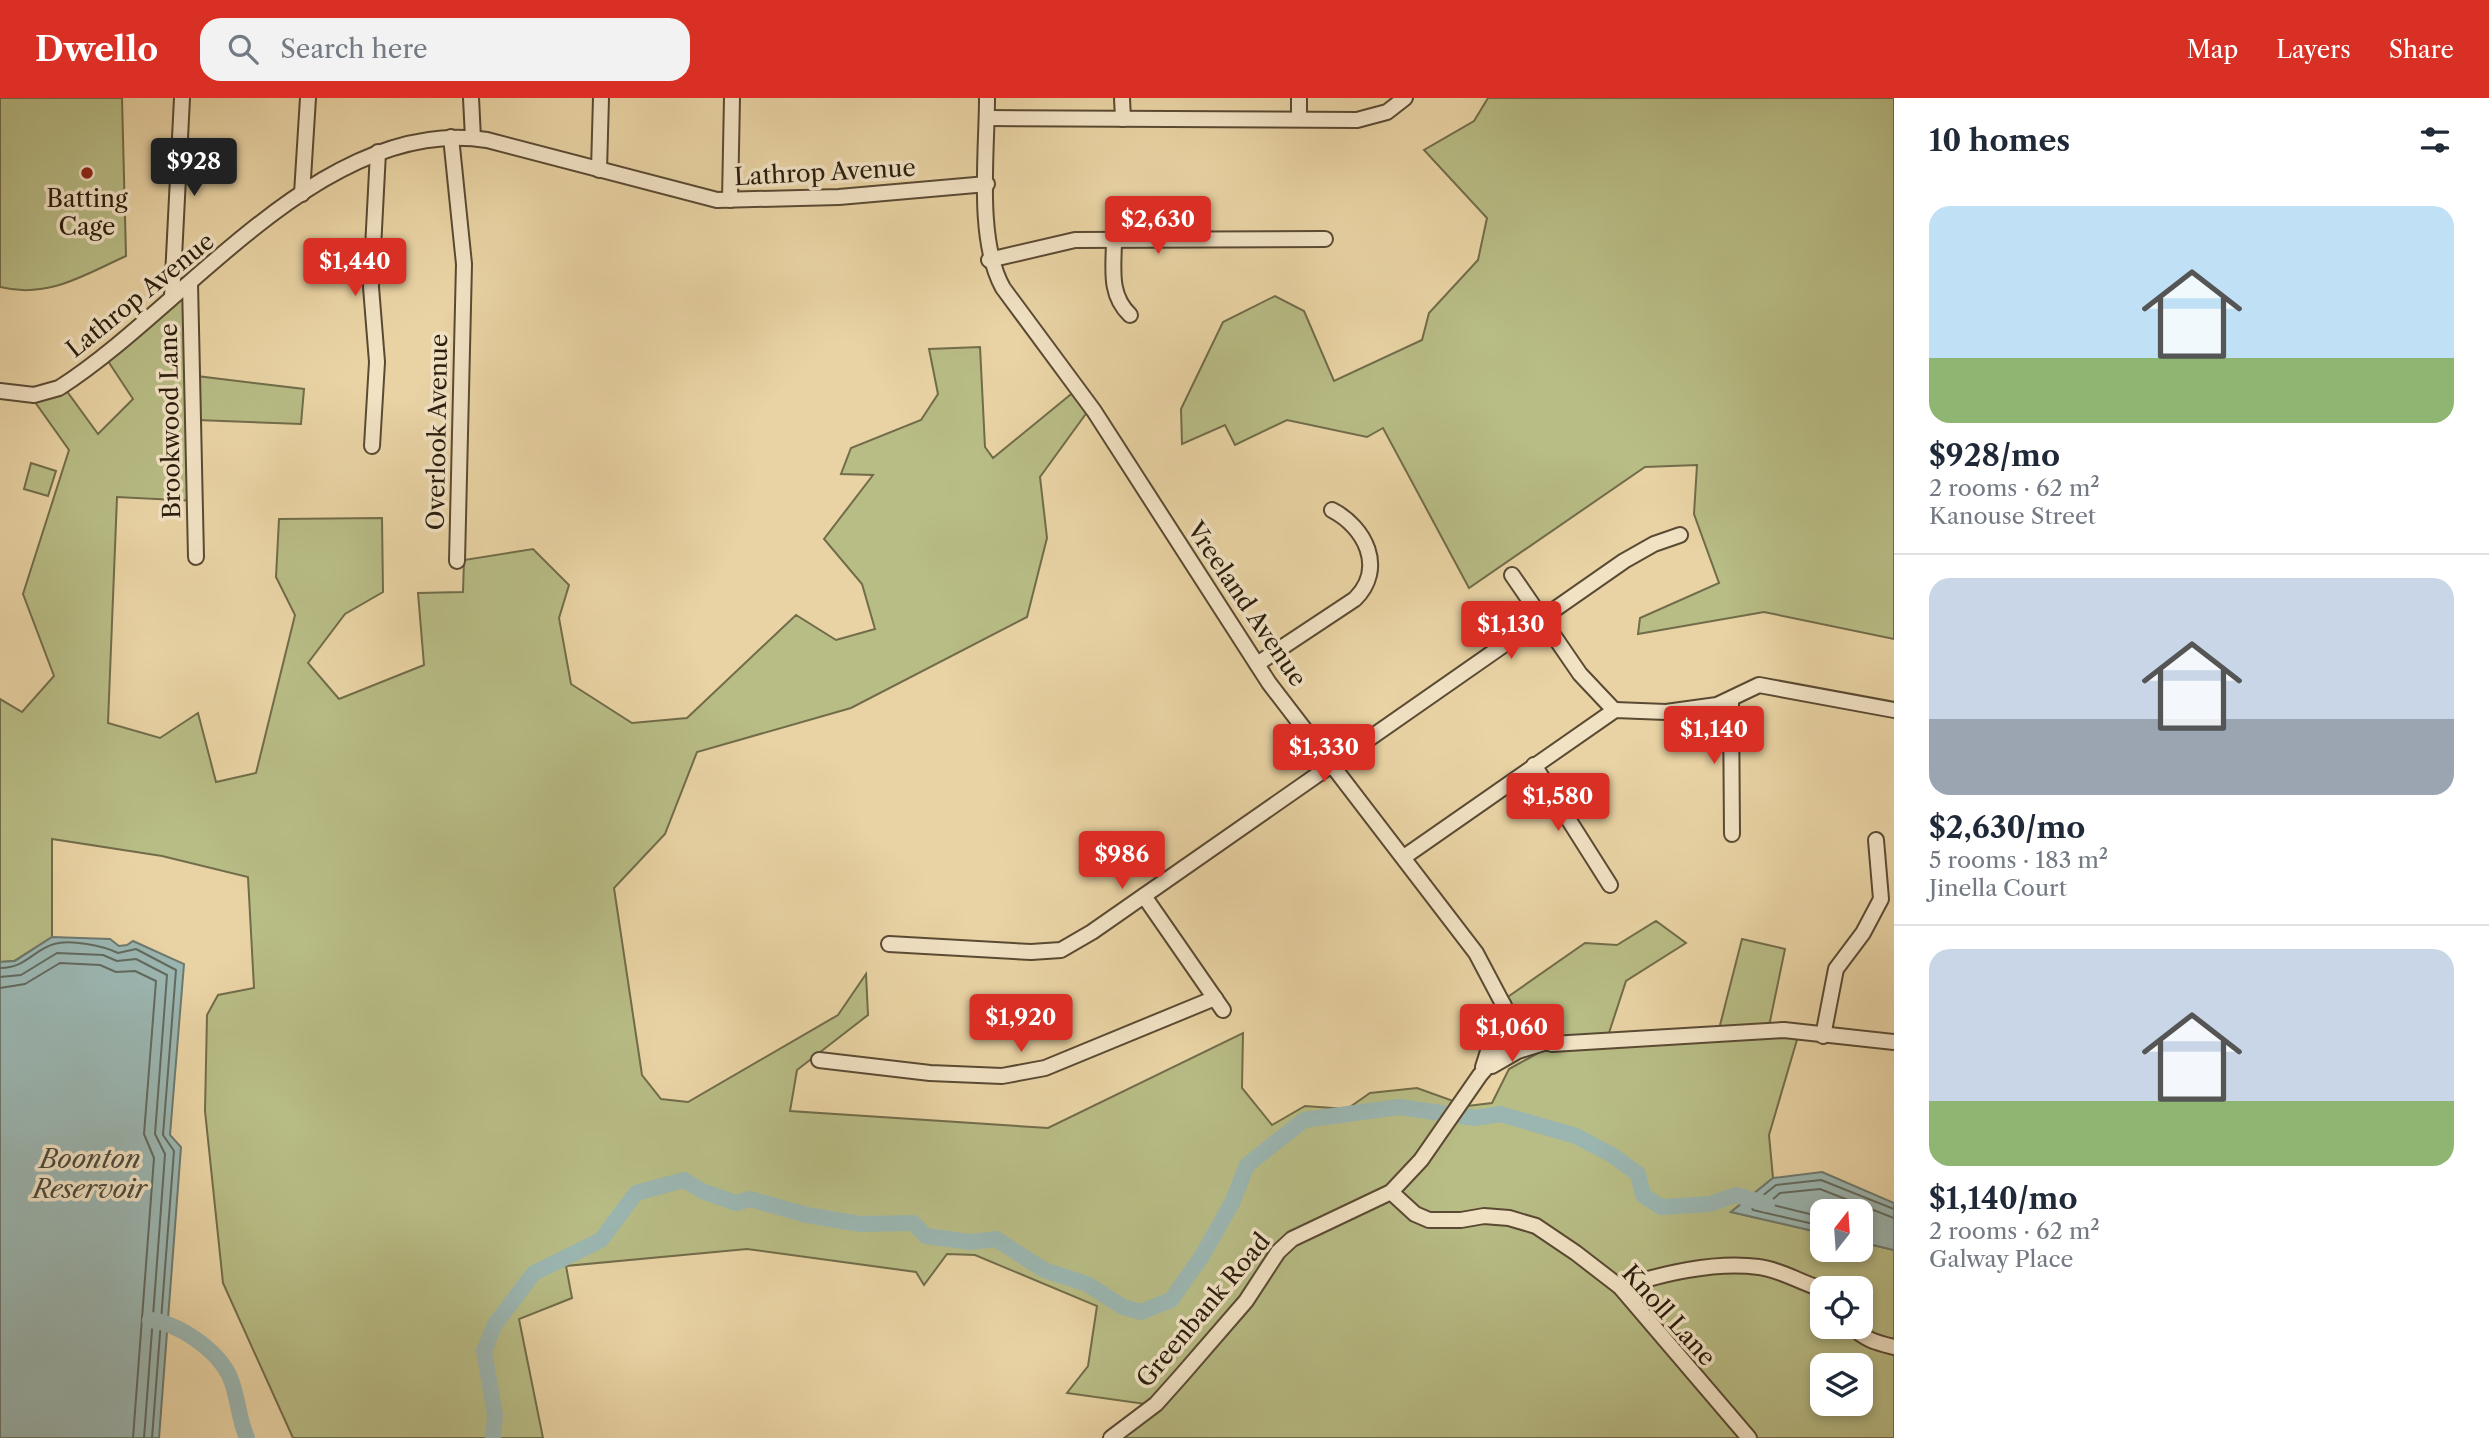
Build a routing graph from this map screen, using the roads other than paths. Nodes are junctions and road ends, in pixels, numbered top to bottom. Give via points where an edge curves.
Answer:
1 (182, 98) edge
2 (308, 98) edge
3 (471, 98) edge
4 (601, 98) edge
5 (732, 98) edge
6 (987, 98) edge
7 (1122, 98) edge
8 (1299, 98) edge
9 (1405, 98) edge
10 (987, 118) junction
11 (1299, 118) junction
12 (1123, 119) junction
13 (451, 137) junction
14 (473, 138) junction
15 (377, 152) junction
16 (599, 170) junction
17 (987, 184) junction
18 (302, 194) junction
19 (730, 200) junction
20 (1114, 239) junction
21 (1325, 239) dead end
22 (989, 260) junction
23 (190, 283) junction
24 (172, 297) junction
25 (1129, 315) dead end
26 (0, 391) edge
27 (372, 446) dead end
28 (1332, 510) dead end
29 (1680, 535) dead end
30 (196, 558) dead end
31 (457, 561) dead end
32 (1512, 575) dead end
33 (1542, 618) junction
34 (1257, 664) junction
35 (1731, 699) junction
36 (1614, 710) junction
37 (1894, 710) edge
38 (1331, 764) junction
39 (1534, 765) junction
40 (1732, 834) dead end
41 (1876, 840) dead end
42 (1404, 857) junction
43 (1610, 885) dead end
44 (1144, 896) junction
45 (890, 944) dead end
46 (1503, 1004) junction
47 (1519, 1030) junction
48 (1823, 1036) junction
49 (1547, 1042) junction
50 (1894, 1042) edge
51 (819, 1060) dead end
52 (1480, 1075) junction
53 (1391, 1192) junction
54 (1810, 1285) edge
55 (1620, 1287) junction
56 (1868, 1339) edge
57 (1894, 1347) edge
58 (1111, 1438) edge
59 (1749, 1438) edge

1 - 24 street
2 - 18 street
3 - 14 street
4 - 16 street
5 - 19 street
6 - 10 street, Vreeland Avenue
7 - 12 street
8 - 11 street
9 - 11 street via 1369,119
10 - 12 street
10 - 17 street, Vreeland Avenue
11 - 12 street
13 - 14 street, Lathrop Avenue
13 - 15 street, Lathrop Avenue
13 - 31 street, Overlook Avenue via 464,264
14 - 16 street, Lathrop Avenue
15 - 18 street, Lathrop Avenue
15 - 27 street via 371,287 377,362
16 - 19 street, Lathrop Avenue
17 - 19 street, Lathrop Avenue via 838,197
17 - 22 street, Vreeland Avenue
18 - 23 street, Lathrop Avenue
20 - 21 street
20 - 22 street via 1055,243
20 - 25 street via 1114,293
22 - 34 street, Vreeland Avenue via 1008,296 1094,411
23 - 24 street, Lathrop Avenue
23 - 30 street, Brookwood Lane
24 - 26 street, Lathrop Avenue via 59,388 34,395
28 - 34 street via 1350,519 1364,542 1371,565 1367,584 1355,598
29 - 33 street via 1623,561
32 - 33 street
33 - 36 street via 1580,674
33 - 38 street
34 - 38 street, Vreeland Avenue
35 - 36 street via 1665,712
35 - 37 street via 1759,685
35 - 40 street
36 - 39 street
38 - 42 street, Vreeland Avenue
38 - 44 street
39 - 42 street
39 - 43 street
41 - 48 street via 1881,900 1836,969
42 - 46 street, Vreeland Avenue via 1476,953
44 - 45 street via 1061,950
44 - 51 street via 1219,1004 1045,1068 1002,1076
46 - 47 street, Vreeland Avenue
46 - 52 street, Greenbank Road
47 - 49 street
47 - 52 street, Greenbank Road
48 - 49 street via 1784,1030 1726,1031
48 - 50 street
49 - 52 street, Greenbank Road via 1518,1051
52 - 53 street, Greenbank Road via 1421,1160
53 - 55 street, Knoll Lane via 1429,1220 1496,1216 1536,1226
53 - 58 street, Greenbank Road via 1292,1239 1246,1301 1156,1404
54 - 55 street via 1760,1267 1702,1269
55 - 59 street, Knoll Lane
56 - 57 street

